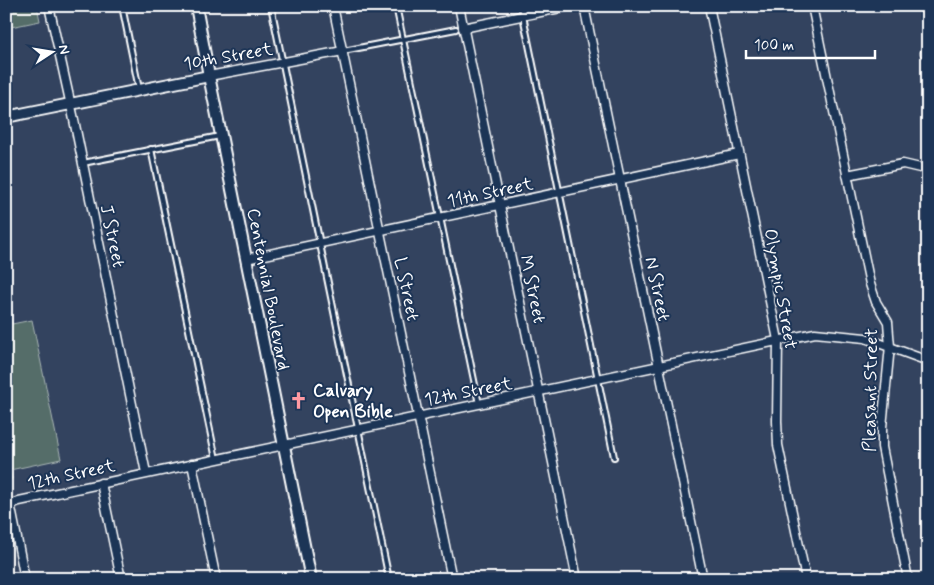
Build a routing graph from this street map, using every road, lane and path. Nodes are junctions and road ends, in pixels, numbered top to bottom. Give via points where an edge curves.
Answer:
1 (49, 6) edge
2 (122, 6) edge
3 (196, 6) edge
4 (270, 6) edge
5 (333, 6) edge
6 (396, 6) edge
7 (459, 6) edge
8 (521, 6) edge
9 (570, 6) edge
10 (584, 6) edge
11 (709, 6) edge
12 (812, 6) edge
13 (523, 16) junction
14 (460, 28) junction
15 (403, 39) junction
16 (343, 51) junction
17 (282, 62) junction
18 (208, 76) junction
19 (139, 90) junction
20 (70, 104) junction
21 (6, 117) edge
22 (221, 136) junction
23 (151, 149) junction
24 (740, 154) junction
25 (83, 164) junction
26 (920, 168) dead end
27 (847, 175) junction
28 (620, 179) junction
29 (560, 192) junction
30 (500, 206) junction
31 (440, 218) junction
32 (380, 230) junction
33 (320, 244) junction
34 (246, 259) junction
35 (778, 340) junction
36 (890, 346) junction
37 (928, 361) edge
38 (659, 366) junction
39 (598, 379) junction
40 (538, 392) junction
41 (479, 404) junction
42 (418, 416) junction
43 (358, 429) junction
44 (283, 444) junction
45 (614, 457) dead end
46 (216, 459) junction
47 (192, 464) junction
48 (146, 473) junction
49 (101, 483) junction
50 (25, 579) edge
51 (121, 579) edge
52 (216, 579) edge
53 (311, 579) edge
54 (390, 579) edge
55 (452, 579) edge
56 (577, 579) edge
57 (703, 579) edge
58 (806, 579) edge
59 (908, 579) edge

1 - 20 street, J Street
2 - 19 lane
3 - 18 main road, Centennial Boulevard
4 - 17 lane
5 - 16 street, L Street
6 - 15 lane
7 - 14 street, M Street
8 - 13 lane
9 - 13 street, 10th Street
10 - 28 street, N Street
11 - 24 street, Olympic Street
12 - 27 street, Pleasant Street
13 - 14 street, 10th Street
13 - 29 lane
14 - 15 lane, 10th Street
14 - 30 street, M Street
15 - 16 lane, 10th Street
15 - 31 lane
16 - 17 street, 10th Street
16 - 32 street, L Street
17 - 18 street, 10th Street
17 - 33 lane
18 - 19 main road, 10th Street
18 - 22 main road, Centennial Boulevard
19 - 20 main road, 10th Street
20 - 21 main road, 10th Street
20 - 25 street, J Street
22 - 23 lane
22 - 34 main road, Centennial Boulevard
23 - 25 lane
23 - 46 lane
24 - 28 street, 11th Street
24 - 35 street, Olympic Street
25 - 48 street, J Street
26 - 27 street via 903,164
27 - 36 street, Pleasant Street via 870,284 888,322
28 - 29 street, 11th Street
28 - 38 street, N Street
29 - 30 street, 11th Street
29 - 39 lane
30 - 31 street, 11th Street
30 - 40 street, M Street
31 - 32 street, 11th Street
31 - 41 lane
32 - 33 street, 11th Street
32 - 42 street, L Street
33 - 34 street, 11th Street
33 - 43 lane
34 - 44 main road, Centennial Boulevard
35 - 36 street, 12th Street via 815,333 865,338
35 - 38 street, 12th Street
35 - 58 street, Olympic Street via 778,445
36 - 37 street, 12th Street
36 - 59 street, Pleasant Street via 882,447
38 - 39 street, 12th Street
38 - 57 street, N Street
39 - 40 street, 12th Street
39 - 45 lane
40 - 41 street, 12th Street
40 - 56 street, M Street
41 - 42 street, 12th Street
42 - 43 street, 12th Street
42 - 55 street, L Street
43 - 44 street, 12th Street
43 - 54 lane
44 - 46 street, 12th Street
44 - 53 main road, Centennial Boulevard
46 - 47 street, 12th Street
47 - 48 street, 12th Street
47 - 52 street
48 - 49 street, 12th Street
49 - 50 street, 12th Street via 12,504
49 - 51 street

